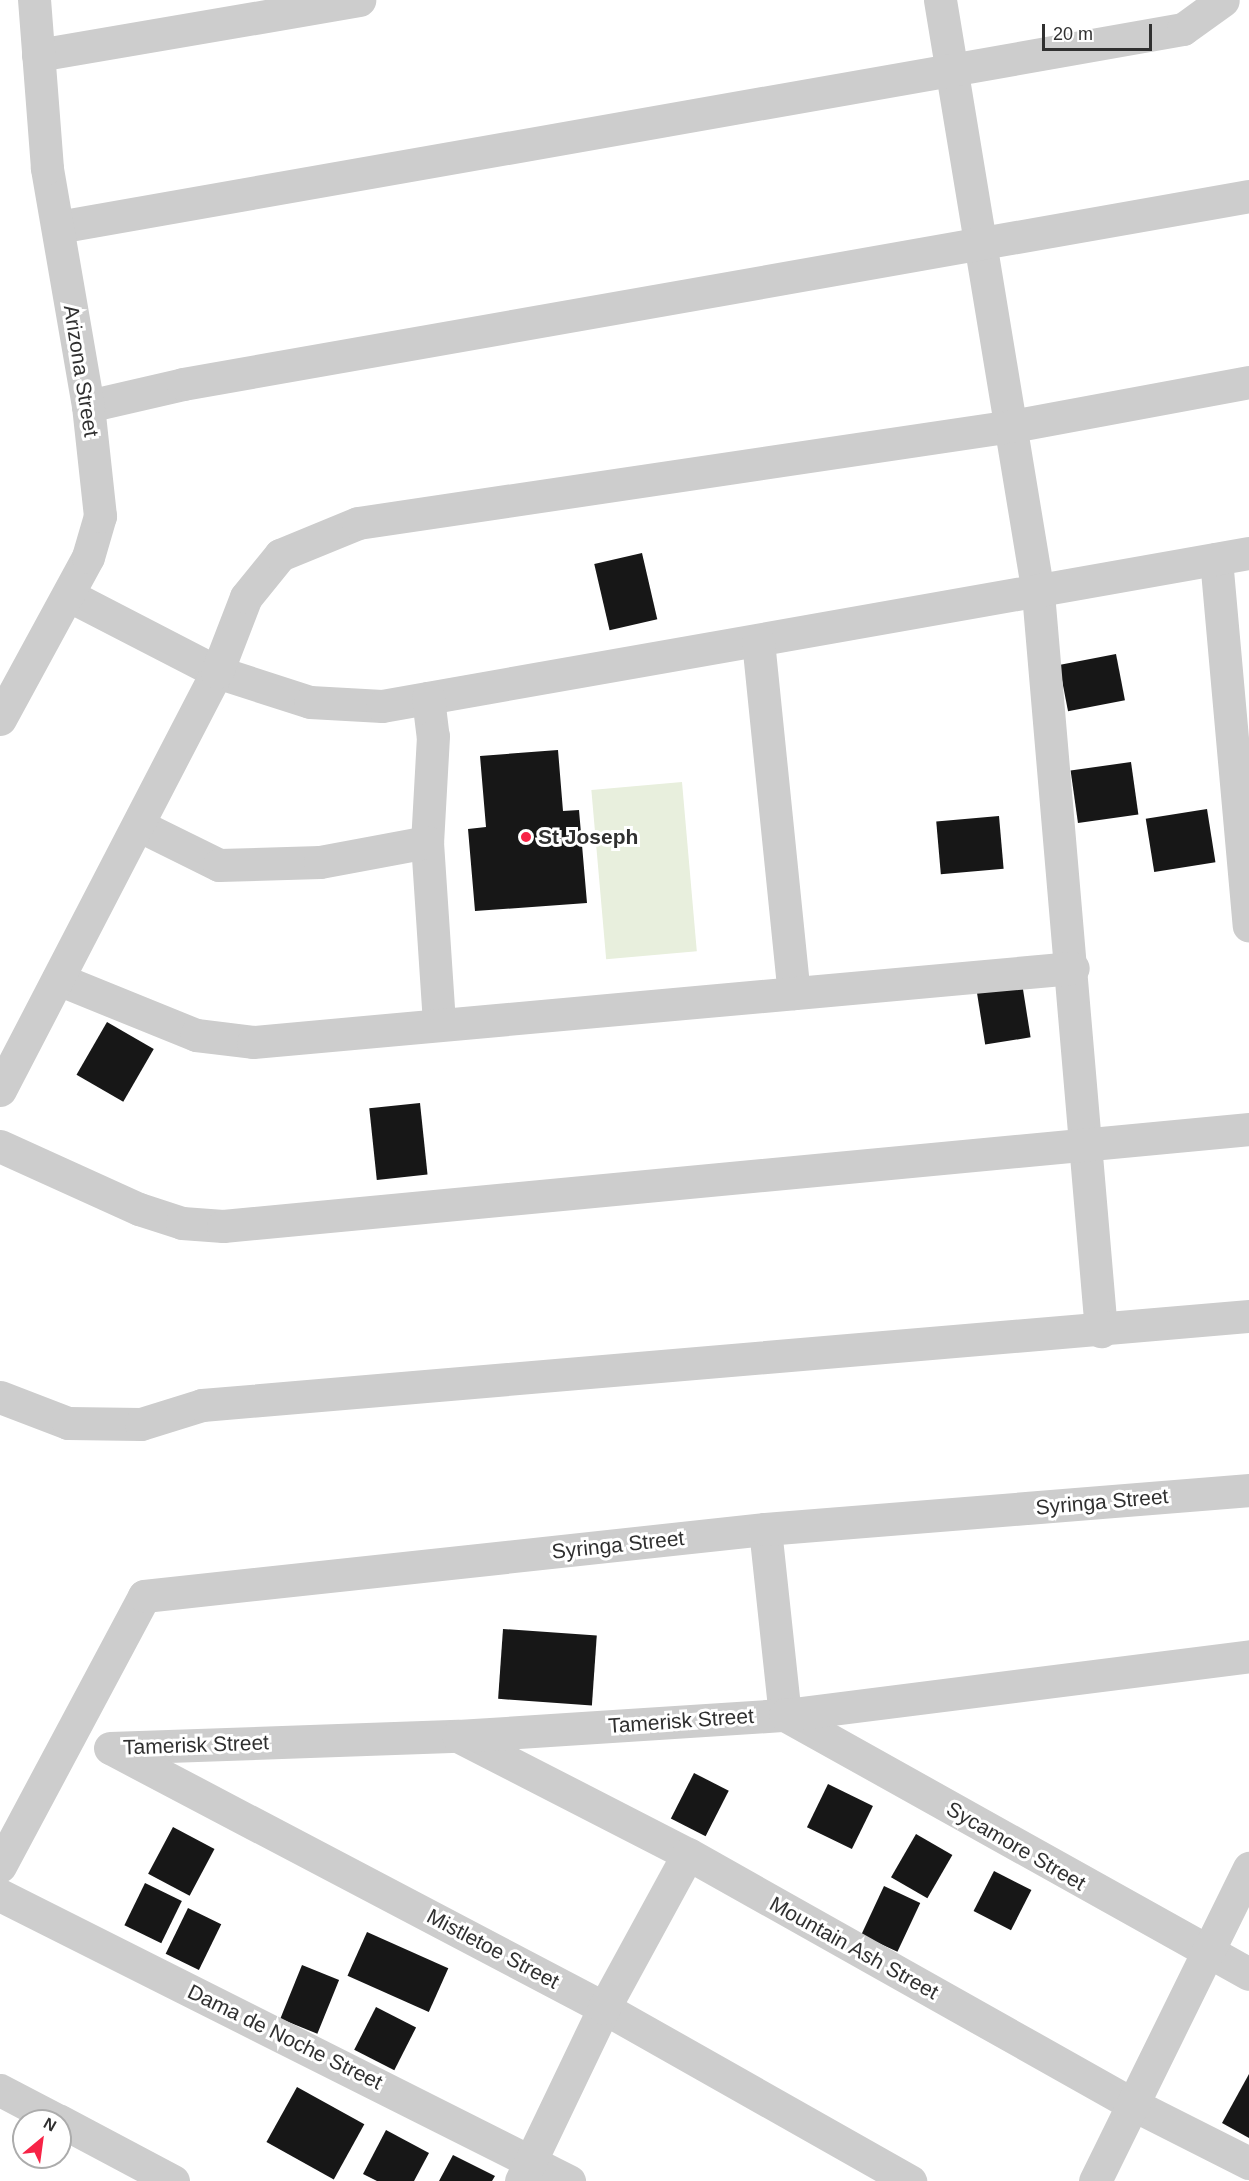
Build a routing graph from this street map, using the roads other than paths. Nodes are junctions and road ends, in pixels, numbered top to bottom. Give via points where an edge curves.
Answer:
1 (34, 0) edge
2 (359, 0) edge
3 (940, 0) edge
4 (1223, 0) edge
5 (38, 55) junction
6 (952, 70) junction
7 (1249, 196) edge
8 (58, 227) junction
9 (984, 243) junction
10 (1249, 382) edge
11 (88, 406) junction
12 (1012, 426) junction
13 (1249, 553) edge
14 (1215, 559) junction
15 (1038, 593) junction
16 (68, 595) junction
17 (758, 641) junction
18 (217, 672) junction
19 (428, 698) junction
20 (0, 719) edge
21 (138, 825) junction
22 (427, 842) junction
23 (1249, 926) edge
24 (1072, 968) junction
25 (58, 980) junction
26 (794, 993) junction
27 (439, 1025) junction
28 (0, 1090) edge
29 (1249, 1129) edge
30 (1089, 1144) junction
31 (0, 1146) edge
32 (1249, 1316) edge
33 (1101, 1331) junction
34 (0, 1397) edge
35 (1249, 1490) edge
36 (765, 1529) junction
37 (1249, 1656) edge
38 (785, 1715) junction
39 (68, 1733) junction
40 (458, 1736) junction
41 (110, 1748) junction
42 (688, 1854) junction
43 (0, 1866) edge
44 (1249, 1868) edge
45 (0, 1895) edge
46 (1208, 1956) junction
47 (1249, 1974) edge
48 (604, 2008) junction
49 (0, 2090) edge
50 (1134, 2105) junction
51 (37, 2109) edge
52 (72, 2127) edge
53 (1249, 2163) edge
54 (526, 2170) edge
55 (173, 2181) edge
56 (568, 2181) edge
57 (910, 2181) edge
58 (1095, 2181) edge

1 - 5 street, Arizona Street
2 - 5 street
3 - 6 street
4 - 6 street via 1184,29
5 - 8 street, Arizona Street
6 - 8 street
6 - 9 street
7 - 9 street
8 - 11 street, Arizona Street
9 - 11 street via 183,384
9 - 12 street
10 - 12 street
11 - 16 street, Arizona Street via 100,516 88,557
12 - 15 street
12 - 18 street via 358,523 280,555 246,597
13 - 14 street
14 - 15 street
14 - 23 street
15 - 17 street
15 - 24 street
16 - 18 street
16 - 20 street, Arizona Street
17 - 19 street
17 - 26 street
18 - 19 street via 310,702 382,706
18 - 21 street
19 - 22 street via 433,736
21 - 22 street via 219,865 320,862
21 - 25 street
22 - 27 street
24 - 26 street
24 - 30 street
25 - 27 street via 196,1035 253,1042
25 - 28 street
26 - 27 street
29 - 30 street
30 - 31 street via 223,1226 182,1223 139,1209
30 - 33 street
32 - 33 street
33 - 34 street via 202,1405 141,1424 68,1424
35 - 36 street, Syringa Street
36 - 38 street
36 - 39 street, Syringa Street via 144,1596
37 - 38 street, Tamerisk Street
38 - 40 street, Tamerisk Street
38 - 46 street, Sycamore Street
39 - 41 street, Mistletoe Street
39 - 43 street
40 - 41 street, Tamerisk Street
40 - 42 street, Mountain Ash Street
41 - 48 street, Mistletoe Street
42 - 48 street
42 - 50 street, Mountain Ash Street
44 - 46 street
45 - 54 street, Dama de Noche Street
46 - 47 street, Sycamore Street
46 - 50 street
48 - 54 street
48 - 57 street, Mistletoe Street
49 - 51 street
50 - 53 street, Mountain Ash Street
50 - 58 street
52 - 55 street
54 - 56 street, Dama de Noche Street

